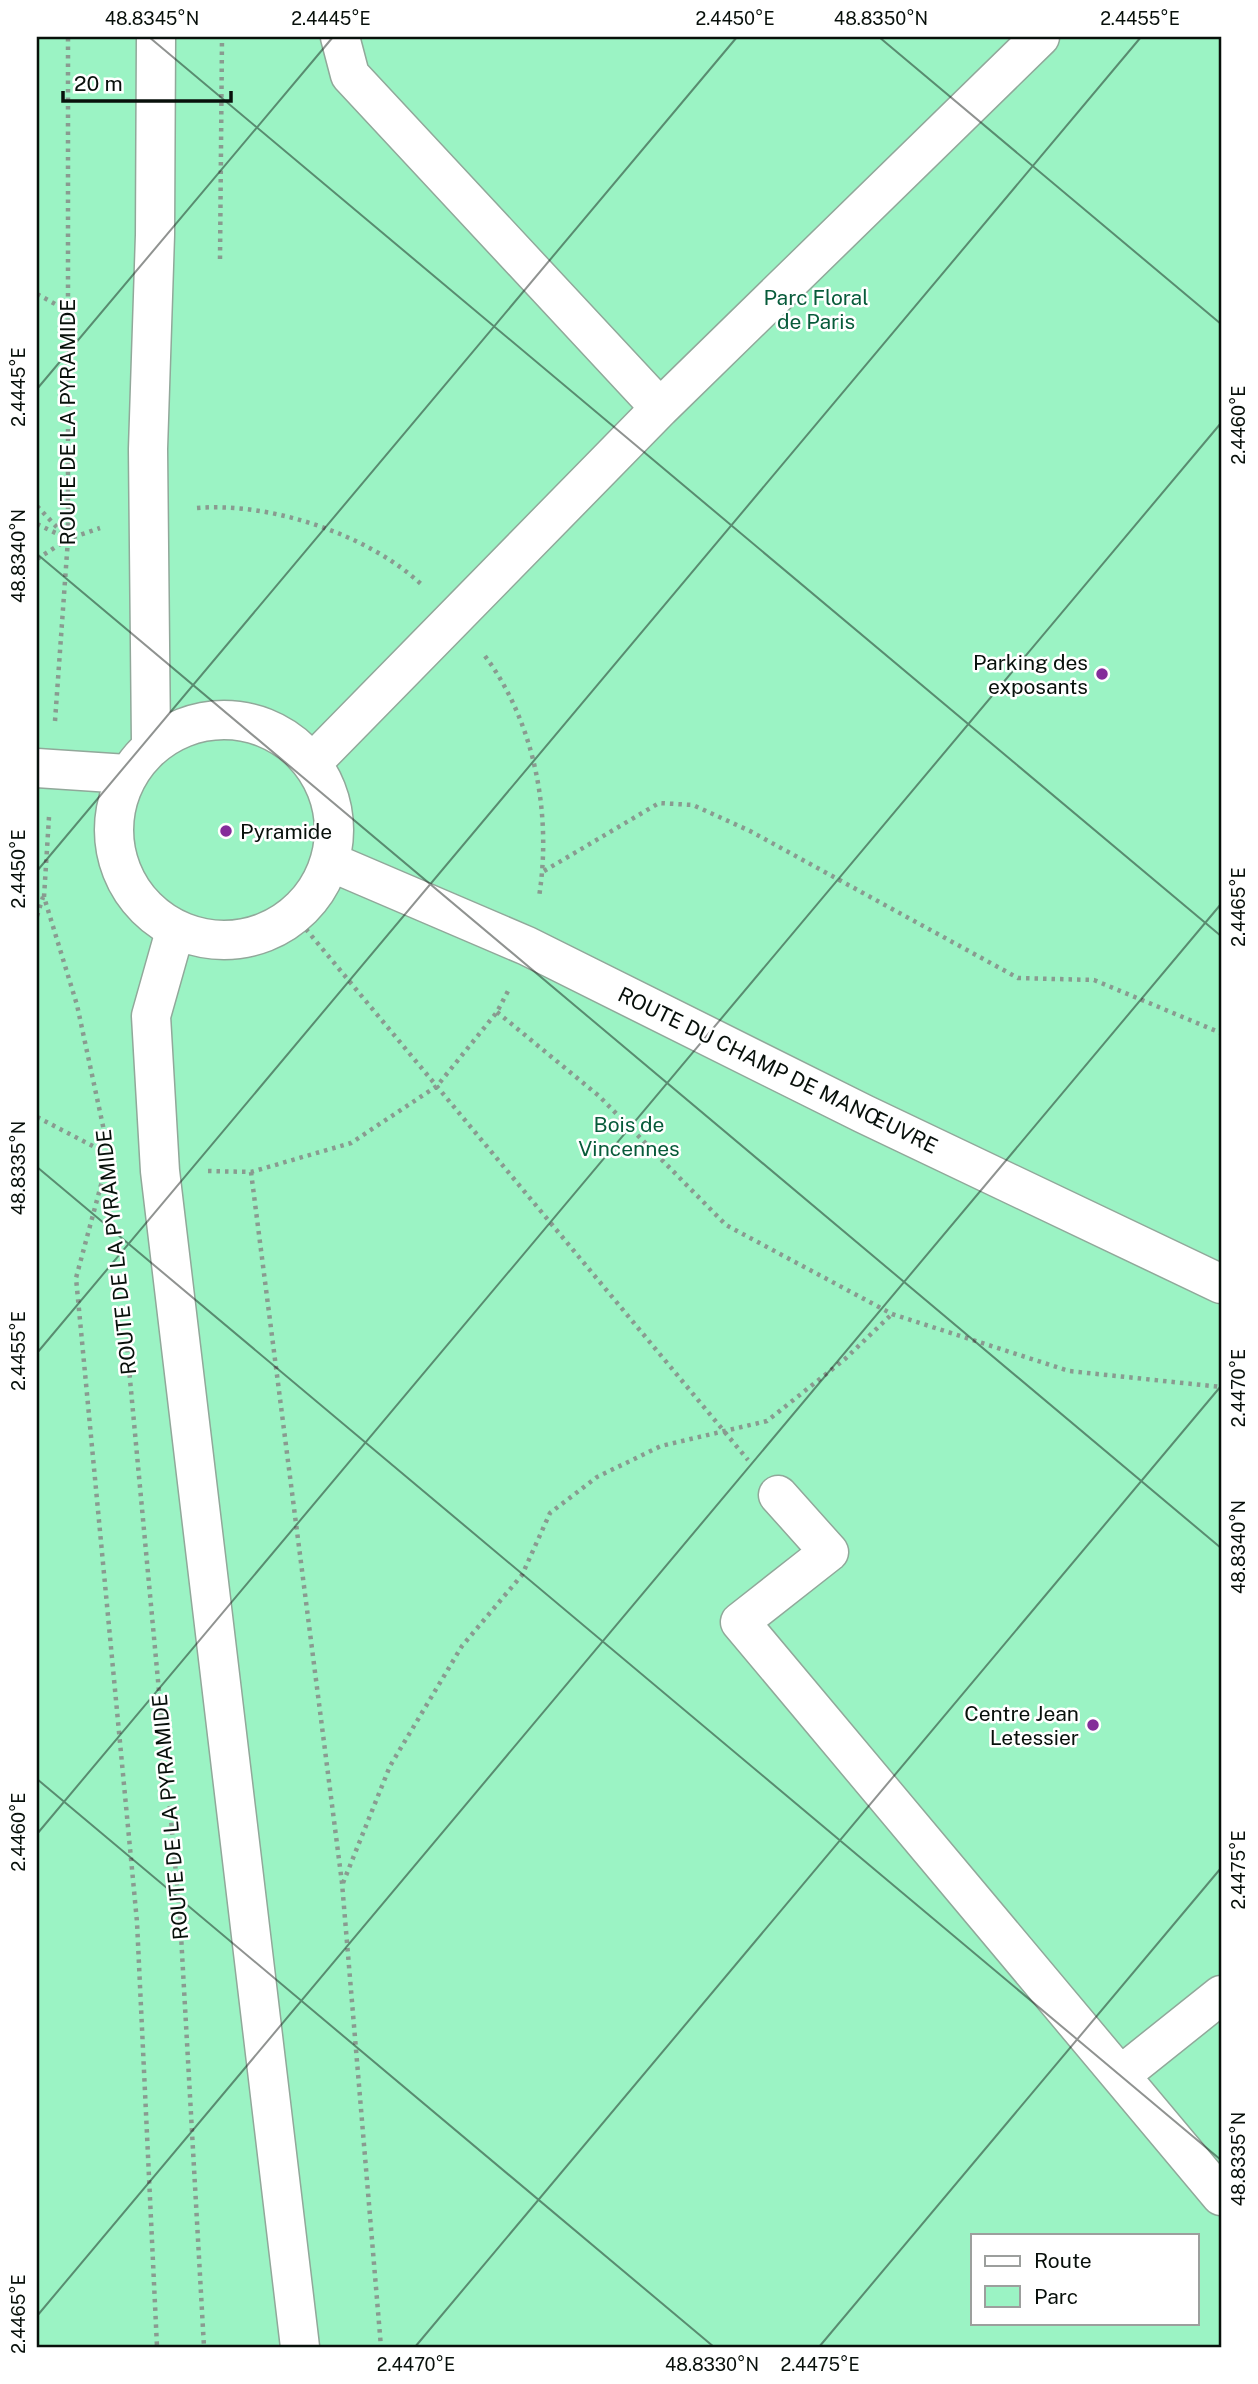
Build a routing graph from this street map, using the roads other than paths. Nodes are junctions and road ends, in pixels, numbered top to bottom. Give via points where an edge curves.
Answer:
1 (156, 37) edge
2 (340, 37) edge
3 (1040, 37) edge
4 (660, 408) junction
5 (151, 742) junction
6 (313, 762) junction
7 (44, 769) edge
8 (127, 774) junction
9 (333, 863) junction
10 (175, 931) junction
11 (1221, 1284) edge
12 (778, 1495) road end
13 (1221, 1995) edge
14 (1121, 2075) junction
15 (1221, 2196) edge
16 (300, 2347) edge

1 - 5 street via 148,449
2 - 4 street via 350,75
3 - 4 street
4 - 6 street
5 - 6 street via 202,721 241,720 279,733
5 - 8 street
6 - 9 street via 334,811
7 - 8 street
8 - 10 street via 112,820 118,866 143,906
9 - 10 street via 295,916 261,932 227,942
9 - 11 street, ROUTE DU CHAMP DE MANŒUVRE via 527,946
10 - 16 street via 150,1016 160,1171
12 - 14 street via 829,1552 740,1622
13 - 14 street
14 - 15 street

